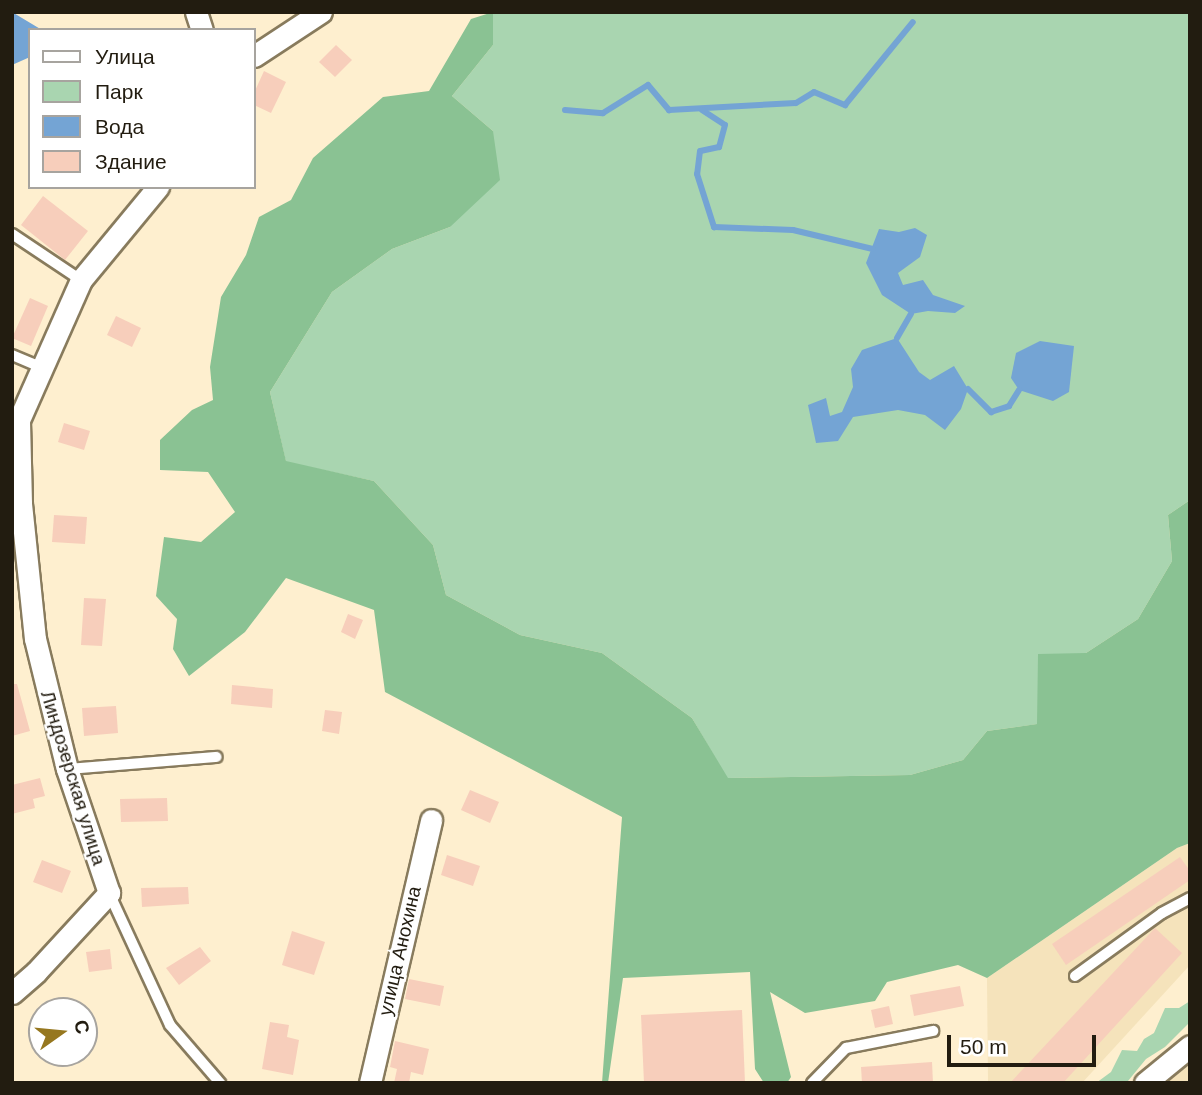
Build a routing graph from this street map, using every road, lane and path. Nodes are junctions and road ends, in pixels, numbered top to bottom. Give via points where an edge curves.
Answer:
1 (321, 12) edge
2 (256, 55) edge
3 (156, 189) edge
4 (12, 234) edge
5 (80, 280) junction
6 (12, 355) edge
7 (40, 367) junction
8 (217, 757) dead end
9 (67, 769) junction
10 (431, 820) dead end
11 (109, 892) junction
12 (1190, 898) edge
13 (1075, 976) dead end
14 (12, 993) edge
15 (933, 1031) dead end
16 (1190, 1046) edge
17 (220, 1083) edge
18 (370, 1083) edge
19 (812, 1083) edge
20 (1145, 1083) edge

1 - 2 street
3 - 5 street, Линдозерская улица
4 - 5 lane
5 - 7 street, Линдозерская улица
6 - 7 lane
7 - 9 street, Линдозерская улица via 19,420 21,503 35,639
8 - 9 lane
9 - 11 street, Линдозерская улица
10 - 18 street, улица Анохина
11 - 14 street
11 - 17 lane via 170,1025
12 - 13 lane
15 - 19 lane via 846,1048
16 - 20 street

